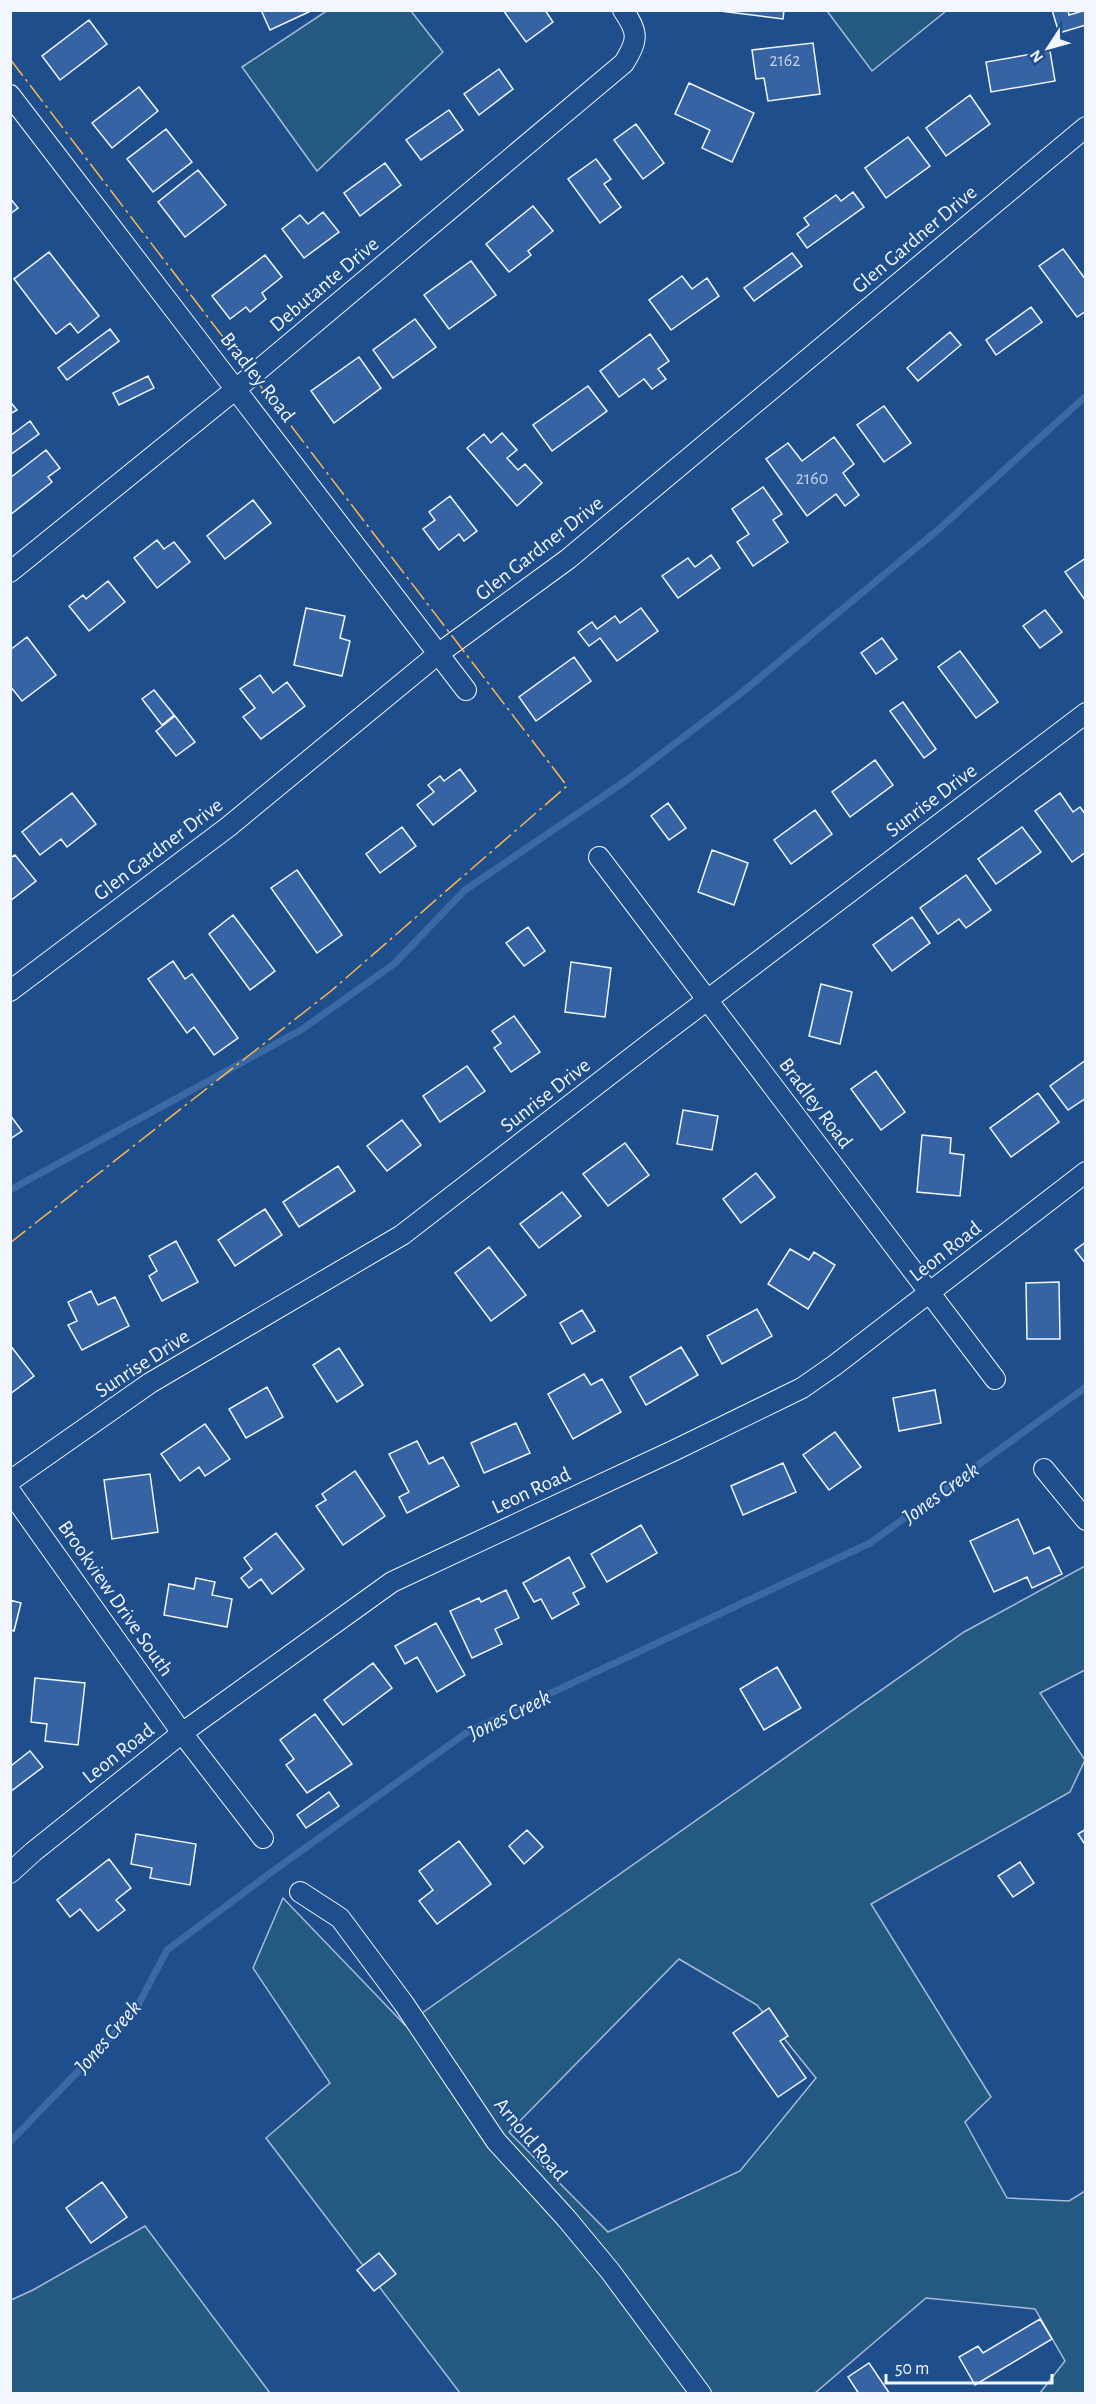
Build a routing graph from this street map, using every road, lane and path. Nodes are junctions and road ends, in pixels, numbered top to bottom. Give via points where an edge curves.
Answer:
1 (625, 13) edge
2 (10, 95) edge
3 (1086, 128) edge
4 (237, 389) junction
5 (10, 572) edge
6 (438, 654) junction
7 (466, 690) dead end
8 (1086, 713) edge
9 (599, 858) dead end
10 (10, 991) edge
11 (708, 1000) junction
12 (1086, 1172) edge
13 (931, 1292) junction
14 (995, 1379) dead end
15 (1044, 1469) dead end
16 (10, 1481) edge
17 (10, 1491) edge
18 (1086, 1520) edge
19 (182, 1733) junction
20 (263, 1838) dead end
21 (10, 1874) edge
22 (300, 1892) dead end
23 (701, 2394) edge

1 - 4 street, Debutante Drive via 636,39 624,63
2 - 4 street, Bradley Road
3 - 6 street, Glen Gardner Drive via 568,560
4 - 5 street, Debutante Drive
4 - 6 street, Bradley Road
6 - 7 street, Bradley Road
6 - 10 street, Glen Gardner Drive via 228,827
8 - 11 street, Sunrise Drive
9 - 11 street, Bradley Road
11 - 13 street, Bradley Road
11 - 16 street, Sunrise Drive via 402,1235 150,1383
12 - 13 street, Leon Road
13 - 14 street, Bradley Road
13 - 19 street, Leon Road via 802,1388 392,1581
15 - 18 street
17 - 19 street, Brookview Drive South
19 - 20 street
19 - 21 street, Leon Road
22 - 23 street, Arnold Road via 340,1918 404,2004 496,2141 610,2271

